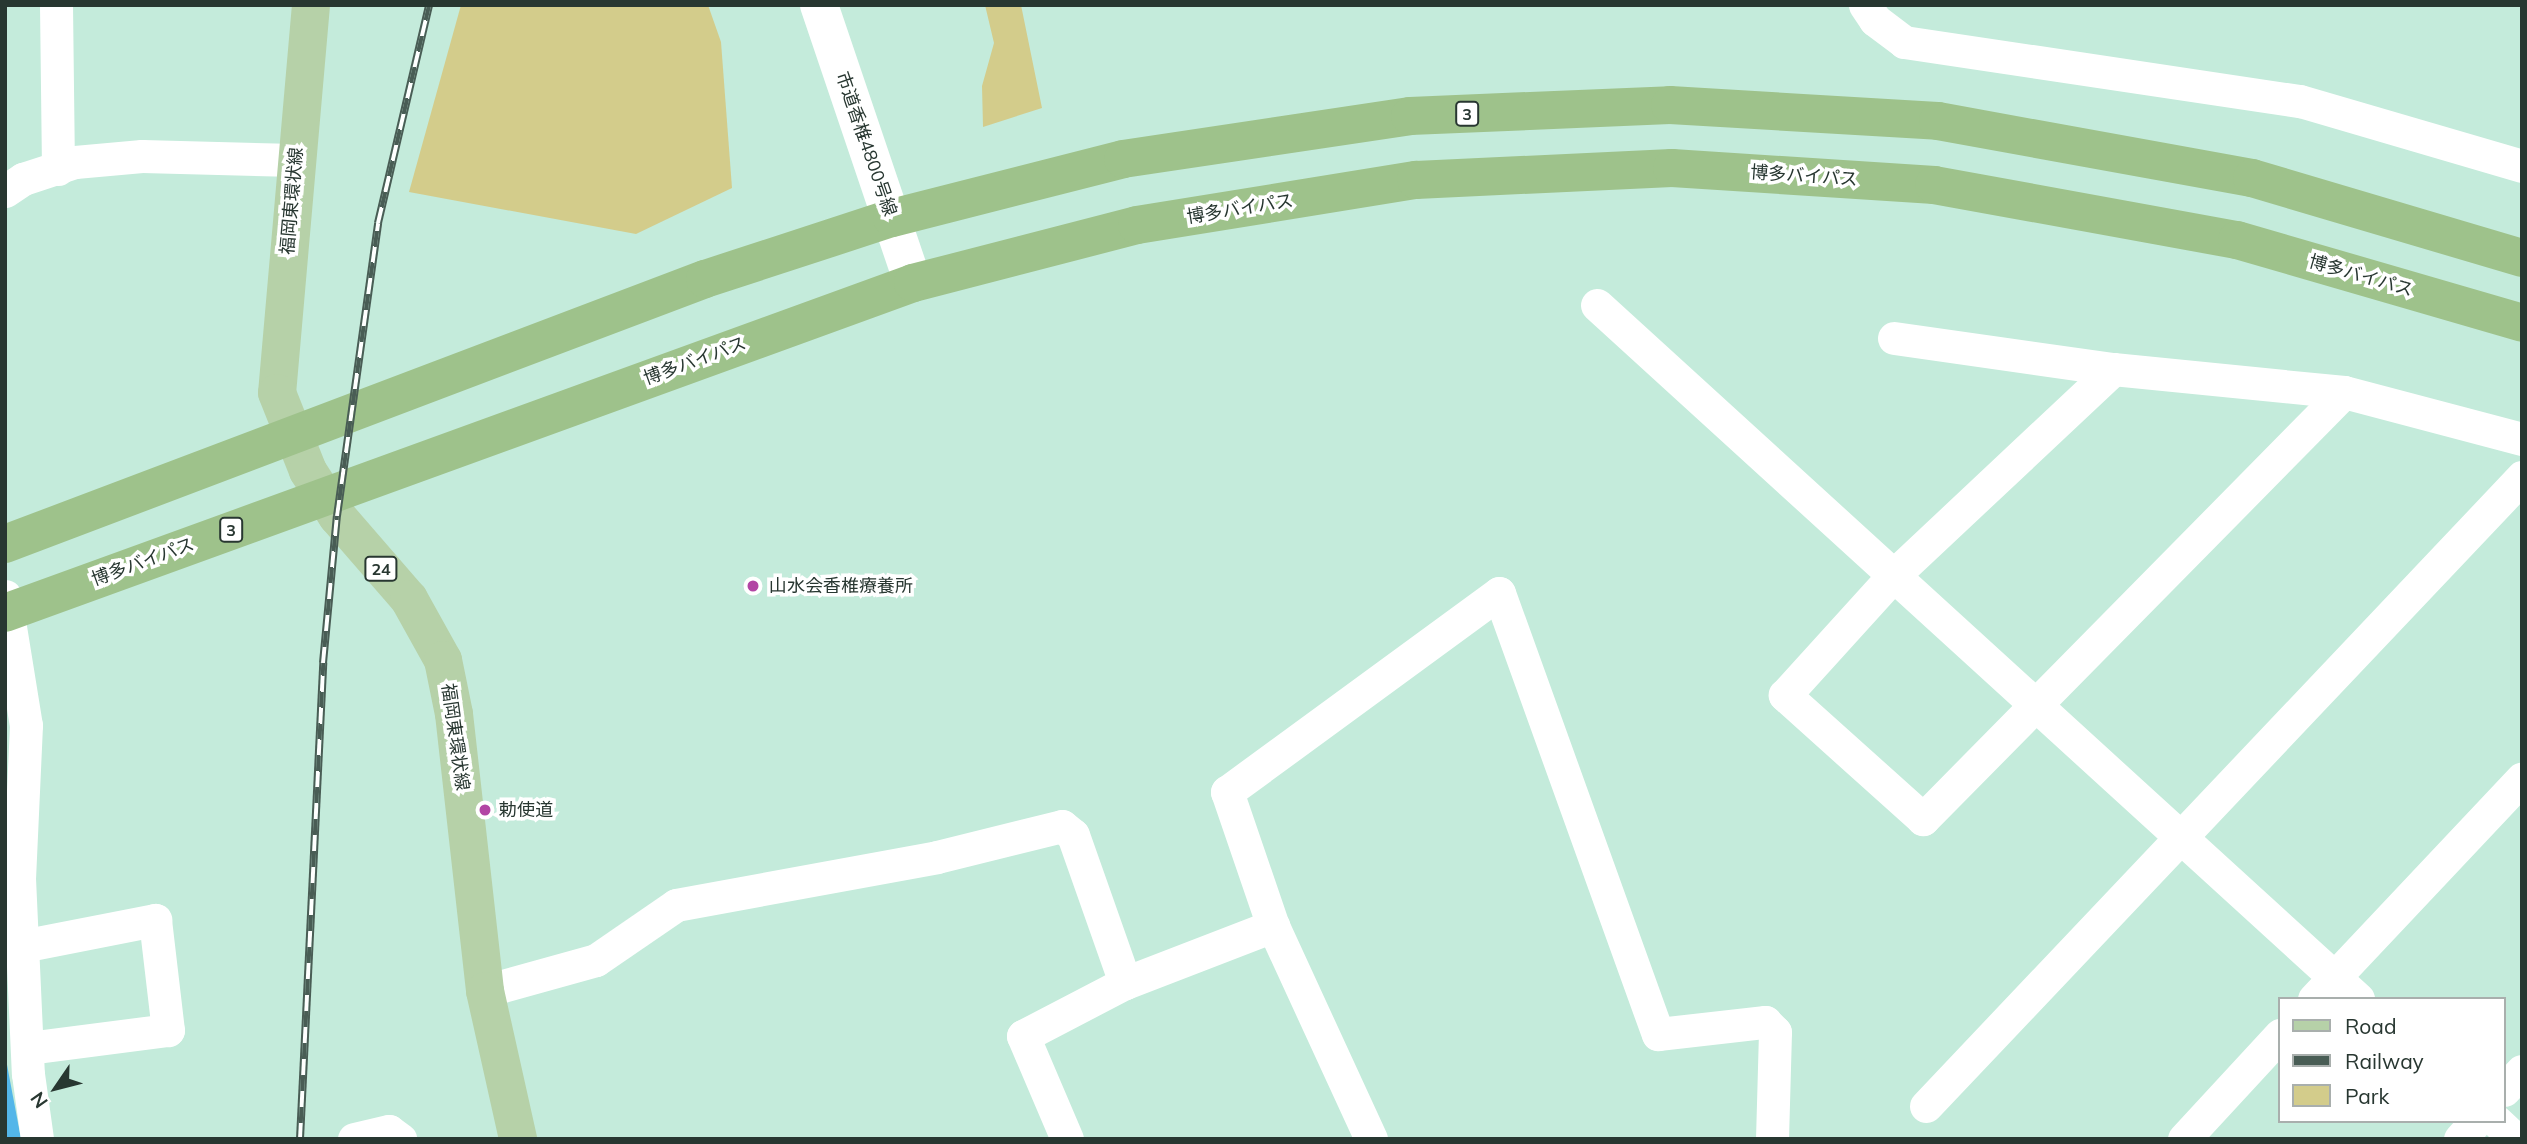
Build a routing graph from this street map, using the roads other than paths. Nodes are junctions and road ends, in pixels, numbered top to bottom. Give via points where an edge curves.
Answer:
1 (56, 5) edge
2 (311, 5) edge
3 (818, 5) edge
4 (1874, 10) edge
5 (296, 160) junction
6 (2522, 166) edge
7 (58, 169) junction
8 (5, 191) edge
9 (892, 218) junction
10 (2522, 258) edge
11 (913, 283) junction
12 (1597, 304) dead end
13 (2522, 323) edge
14 (1894, 338) dead end
15 (2113, 369) junction
16 (2344, 391) junction
17 (2522, 439) edge
18 (2522, 477) edge
19 (5, 544) edge
20 (1894, 575) junction
21 (5, 596) edge
22 (5, 613) edge
23 (2034, 703) junction
24 (16, 727) edge
25 (2522, 778) edge
26 (2183, 839) junction
27 (1273, 926) junction
28 (22, 946) junction
29 (1125, 983) junction
30 (2324, 988) edge
31 (485, 990) junction
32 (2352, 997) edge
33 (2278, 1037) edge
34 (27, 1048) junction
35 (2522, 1071) edge
36 (2506, 1088) edge
37 (1926, 1106) dead end
38 (2474, 1123) edge
39 (2498, 1123) edge
40 (37, 1139) edge
41 (354, 1139) edge
42 (400, 1139) edge
43 (518, 1139) edge
44 (1067, 1139) edge
45 (1371, 1139) edge
46 (1772, 1139) edge
47 (2184, 1139) edge
48 (2459, 1139) edge
49 (2515, 1139) edge

1 - 7 street
2 - 5 main road, 福岡東環状線 / 24
3 - 9 street, 市道香椎4800号線
4 - 6 street via 1904,42 2300,101
5 - 7 street via 142,156 75,162
5 - 31 main road, 福岡東環状線 / 24 via 277,393 308,471 337,516 409,599 443,660 454,714
7 - 8 street via 23,179
9 - 10 highway, 3 via 1123,159 1410,116 1670,105 1938,121 2252,178
9 - 11 street, 市道香椎4800号線
9 - 19 highway, 3 via 705,279
11 - 13 highway, 博多バイパス / 3 via 1137,225 1416,180 1672,168 1961,190 2236,240
11 - 22 highway, 博多バイパス / 3
12 - 20 street
14 - 15 street
15 - 16 street
15 - 20 street
16 - 17 street
16 - 23 street
18 - 26 street
20 - 23 street
20 - 23 street via 1785,695 1923,819
21 - 24 street
23 - 26 street
24 - 28 street
25 - 30 street
26 - 30 street
26 - 37 street
27 - 29 street
27 - 45 street
27 - 46 street via 1227,792 1499,593 1658,1034 1765,1022 1775,1032
28 - 34 street
28 - 34 street via 155,920 168,1030
29 - 31 street via 1073,835 1062,827 937,857 676,905 596,960
29 - 44 street via 1023,1036
30 - 32 street
31 - 43 main road, 福岡東環状線 / 24
33 - 47 street
34 - 40 street
35 - 36 street
38 - 48 street
39 - 49 street
41 - 42 street via 390,1130

